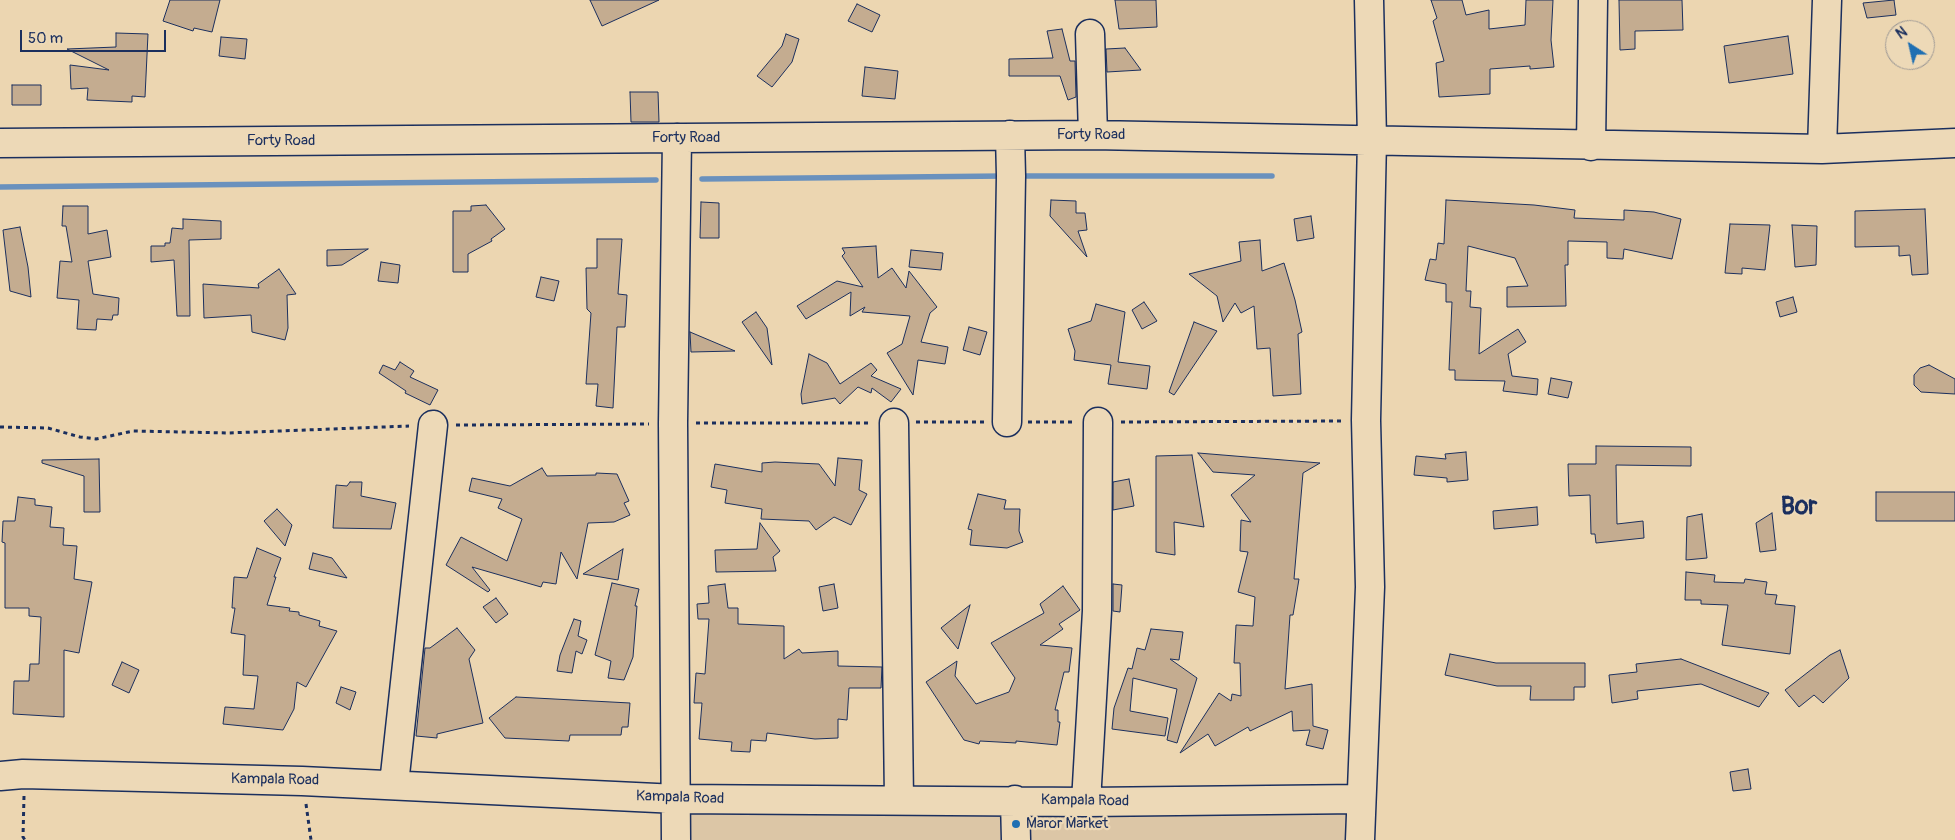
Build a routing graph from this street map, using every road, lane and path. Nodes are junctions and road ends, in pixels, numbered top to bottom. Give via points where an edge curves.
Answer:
1 (1369, 0) edge
2 (1593, 0) edge
3 (1827, 0) edge
4 (1090, 34) dead end
5 (1010, 135) junction
6 (1093, 135) junction
7 (677, 138) junction
8 (1372, 139) junction
9 (0, 143) edge
10 (1955, 143) edge
11 (1591, 146) junction
12 (1822, 149) junction
13 (894, 422) dead end
14 (1007, 422) dead end
15 (1098, 422) dead end
16 (433, 425) dead end
17 (12, 775) edge
18 (302, 781) junction
19 (394, 784) junction
20 (677, 799) junction
21 (1360, 799) junction
22 (899, 800) junction
23 (1016, 800) junction
24 (1086, 802) junction
25 (26, 840) edge
26 (312, 840) edge
27 (676, 840) edge
28 (1016, 840) edge
29 (1360, 840) edge

1 - 8 street
2 - 11 street
3 - 12 street
4 - 6 street
5 - 6 street, Forty Road
5 - 7 street, Forty Road
5 - 14 street
6 - 8 street, Forty Road
7 - 9 street, Forty Road
7 - 20 street via 673,423
8 - 11 street, Forty Road
8 - 21 street via 1366,420 1370,587
10 - 12 street, Forty Road
11 - 12 street, Forty Road
13 - 22 street
15 - 24 street via 1097,611
16 - 19 street
17 - 18 street, Kampala Road
17 - 25 path via 25,823 23,837
18 - 19 street, Kampala Road
18 - 26 path
19 - 20 street, Kampala Road
20 - 22 street, Kampala Road
20 - 27 street
21 - 24 street, Kampala Road
21 - 29 street
22 - 23 street, Kampala Road
23 - 24 street, Kampala Road
23 - 28 street

